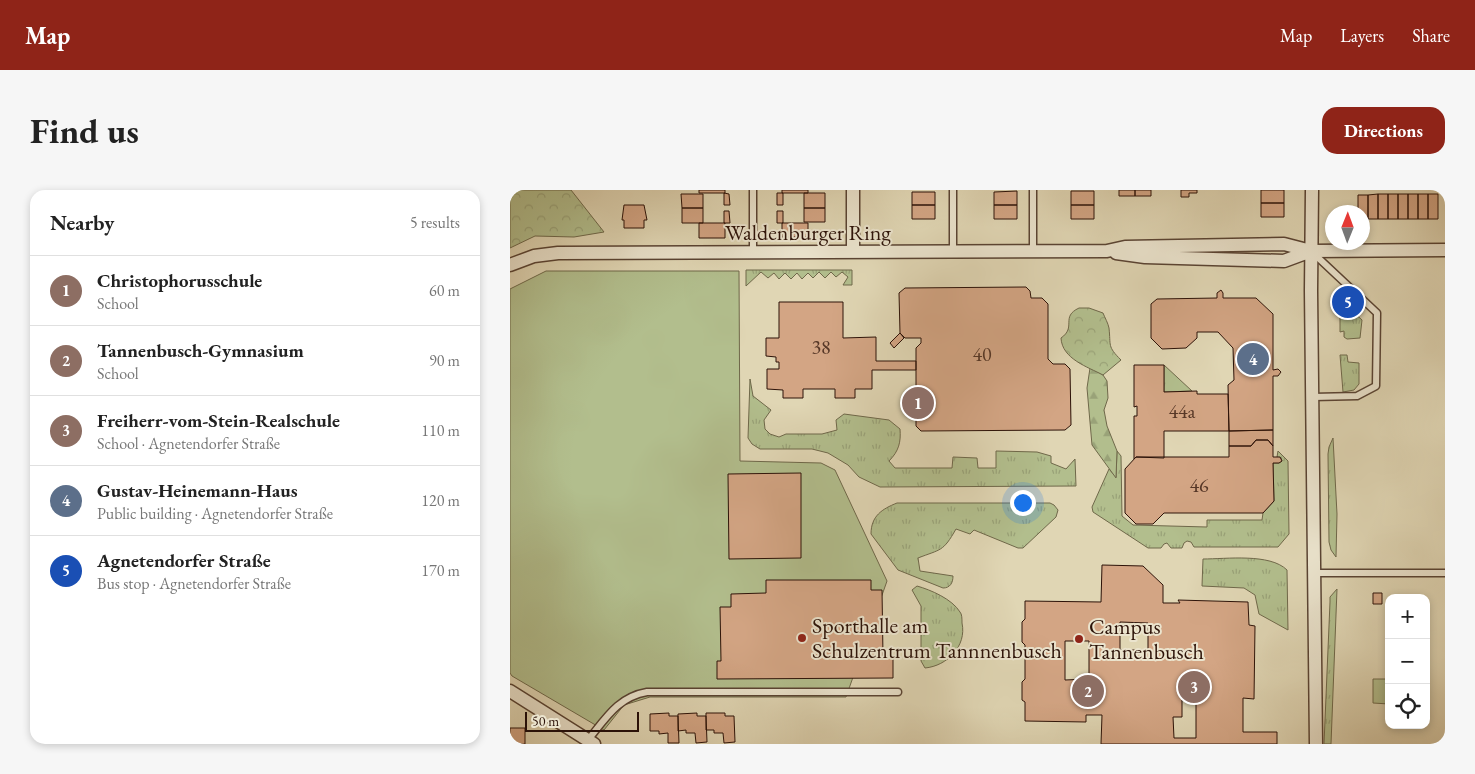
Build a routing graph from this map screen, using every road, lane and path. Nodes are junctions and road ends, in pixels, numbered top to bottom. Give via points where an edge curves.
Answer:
1 (753, 190) edge
2 (853, 190) edge
3 (953, 190) edge
4 (1033, 190) edge
5 (1312, 190) edge
6 (1445, 250) edge
7 (1033, 251) junction
8 (1311, 251) junction
9 (753, 252) junction
10 (853, 252) junction
11 (953, 252) junction
12 (510, 265) edge
13 (1313, 397) junction
14 (1445, 572) edge
15 (1314, 573) junction
16 (510, 691) edge
17 (898, 692) dead end
18 (591, 742) edge
19 (1316, 744) edge

1 - 9 lane
2 - 10 street
3 - 11 lane
4 - 7 lane
5 - 8 street
6 - 8 street, Waldenburger Ring
7 - 8 street, Waldenburger Ring via 1284,244
7 - 11 street, Waldenburger Ring
8 - 13 street
8 - 13 lane via 1378,313 1376,386 1357,396
9 - 10 street, Waldenburger Ring
9 - 12 street, Waldenburger Ring via 558,253 534,256
10 - 11 street, Waldenburger Ring
13 - 15 street
14 - 15 lane
15 - 19 street
16 - 18 street
17 - 18 lane via 647,692 621,701

